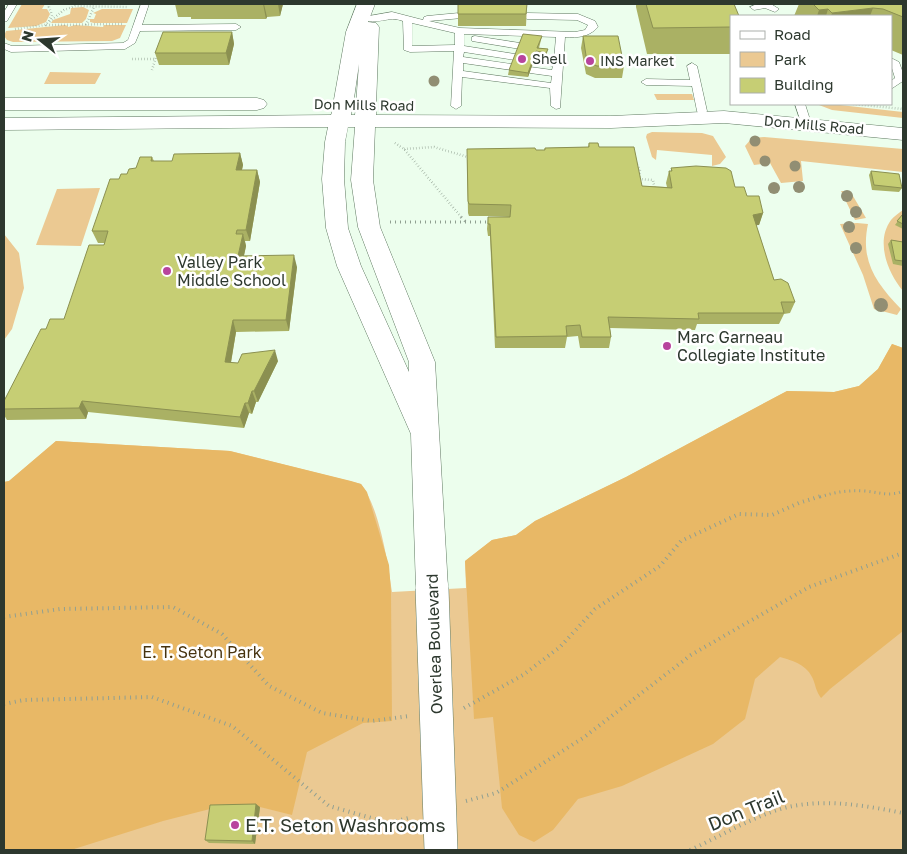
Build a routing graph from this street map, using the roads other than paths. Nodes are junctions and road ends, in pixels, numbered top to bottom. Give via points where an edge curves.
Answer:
1 (13, 4) edge
2 (145, 4) edge
3 (757, 9) edge
4 (775, 9) dead end
5 (369, 12) edge
6 (459, 16) edge
7 (526, 16) edge
8 (4, 19) edge
9 (410, 20) junction
10 (137, 26) junction
11 (236, 26) dead end
12 (460, 34) junction
13 (561, 34) junction
14 (4, 46) edge
15 (520, 46) edge
16 (459, 48) junction
17 (458, 59) junction
18 (534, 60) edge
19 (892, 62) edge
20 (558, 64) junction
21 (692, 66) dead end
22 (530, 70) edge
23 (457, 73) junction
24 (557, 74) junction
25 (646, 82) dead end
26 (695, 83) junction
27 (892, 85) edge
28 (556, 96) junction
29 (4, 104) edge
30 (800, 105) edge
31 (456, 106) junction
32 (702, 111) junction
33 (341, 113) junction
34 (365, 113) junction
35 (724, 118) junction
36 (806, 123) junction
37 (4, 124) edge
38 (903, 134) edge
39 (426, 438) junction
40 (441, 850) edge

1 - 8 lane
2 - 10 lane
3 - 4 lane via 766,5
5 - 9 lane via 381,24
5 - 33 main road, Overlea Boulevard via 355,32
5 - 34 main road, Overlea Boulevard via 371,33
6 - 9 lane
7 - 13 lane via 578,17 592,23 588,32
9 - 12 lane
9 - 16 lane via 407,48
10 - 11 lane
10 - 14 lane via 132,41 126,46 11,49
12 - 13 lane
12 - 15 lane
12 - 16 lane
13 - 20 lane via 556,51
16 - 17 lane
16 - 17 lane via 513,62
17 - 23 lane
18 - 20 lane
19 - 27 lane via 896,64 900,79
20 - 24 lane
21 - 26 lane
22 - 24 lane
23 - 28 lane
23 - 31 lane
24 - 28 lane
25 - 26 lane
26 - 32 lane
28 - 31 main road, Don Mills Road
28 - 32 main road, Don Mills Road
29 - 33 main road, Don Mills Road
30 - 36 lane
31 - 34 main road, Don Mills Road
32 - 35 main road, Don Mills Road
33 - 34 main road, Don Mills Road
33 - 37 main road, Don Mills Road
33 - 39 main road, Overlea Boulevard via 334,142 337,228 349,266
34 - 35 main road, Don Mills Road via 601,122
34 - 39 main road, Overlea Boulevard via 362,180 369,227 422,362
35 - 36 main road, Don Mills Road
36 - 38 main road, Don Mills Road
39 - 40 main road, Overlea Boulevard, bridge

